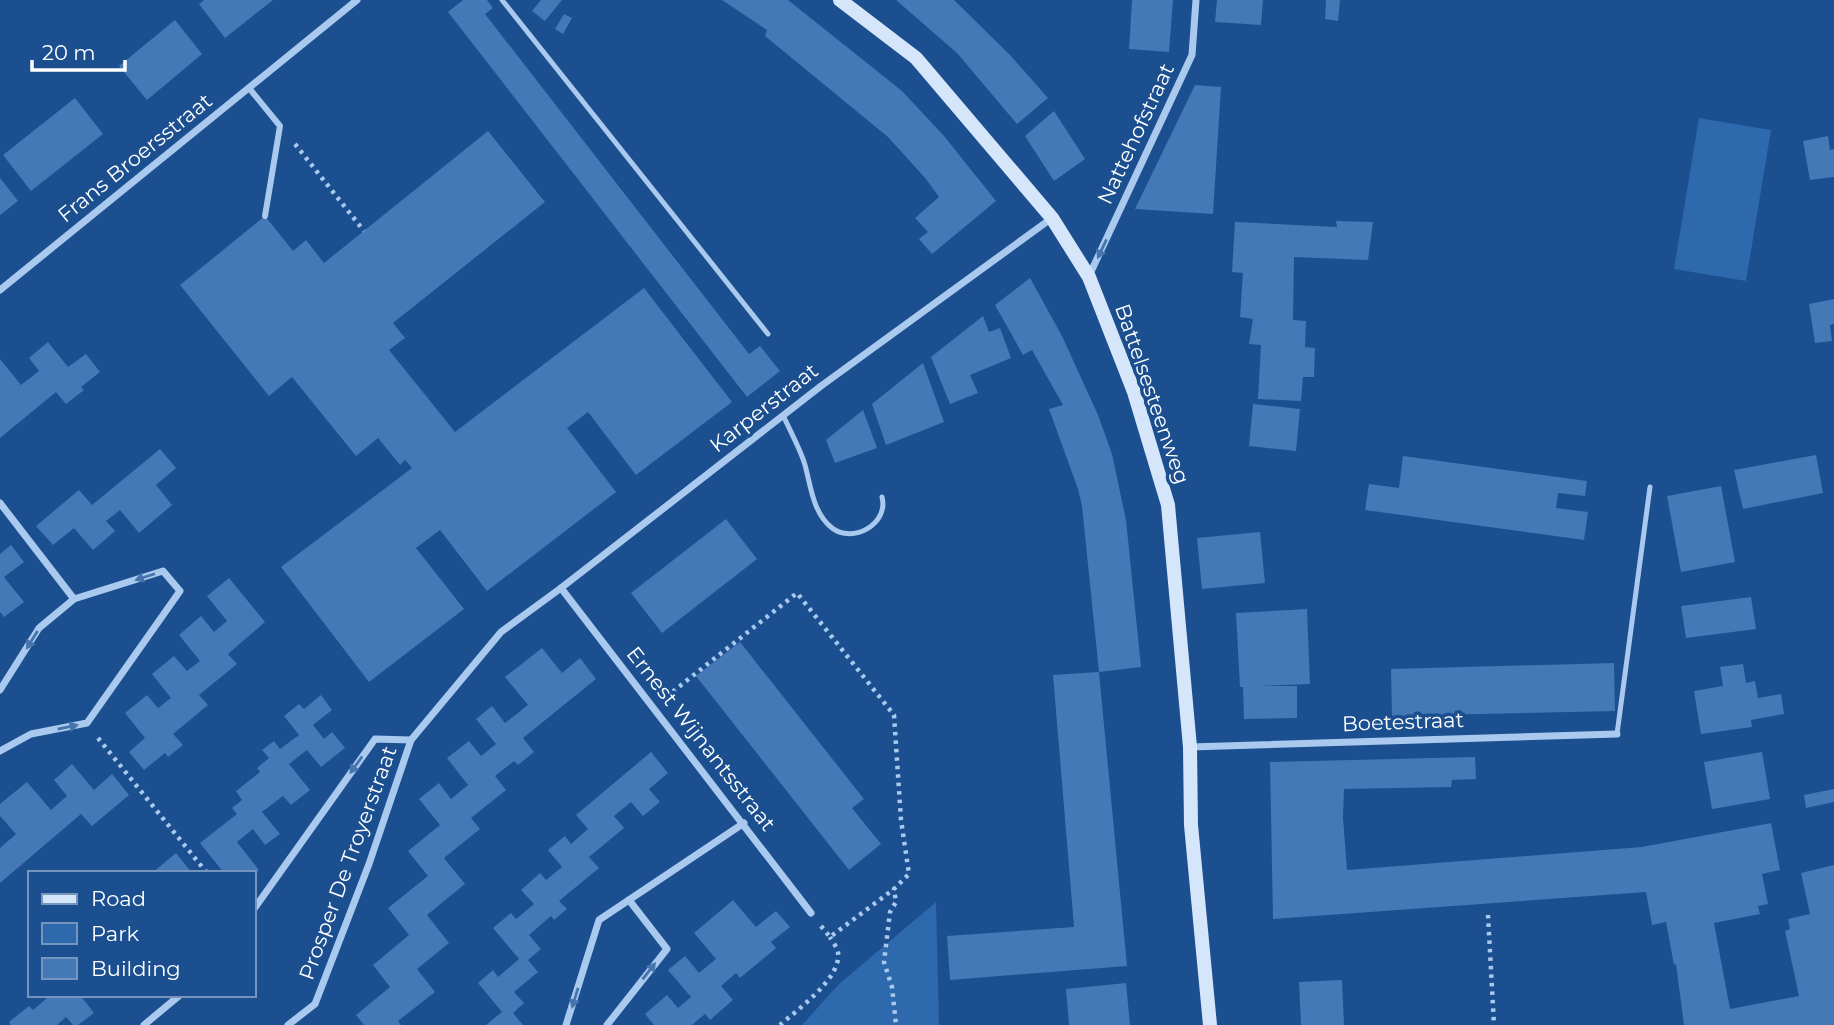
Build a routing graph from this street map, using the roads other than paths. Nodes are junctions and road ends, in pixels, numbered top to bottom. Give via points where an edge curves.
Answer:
1 (358, 0) edge
2 (502, 0) edge
3 (839, 0) edge
4 (1196, 0) edge
5 (249, 88) junction
6 (265, 216) dead end
7 (1052, 218) junction
8 (1089, 277) junction
9 (0, 290) edge
10 (768, 334) dead end
11 (783, 415) junction
12 (1650, 487) dead end
13 (882, 497) dead end
14 (0, 503) edge
15 (561, 588) junction
16 (74, 599) junction
17 (500, 632) joint
18 (0, 690) edge
19 (1617, 734) joint
20 (411, 740) junction
21 (1, 747) edge
22 (1190, 747) junction
23 (744, 823) junction
24 (629, 900) junction
25 (256, 906) edge
26 (811, 913) road end
27 (178, 997) edge
28 (144, 1025) edge
29 (288, 1025) edge
30 (566, 1025) edge
31 (607, 1025) edge
32 (1210, 1025) edge

1 - 5 street, Frans Broersstraat
2 - 10 lane
3 - 7 main road, Battelsesteenweg via 916,58
4 -> 8 street, Nattehofstraat via 1192,55
5 - 6 street via 280,126
5 - 9 street, Frans Broersstraat
7 - 8 main road, Battelsesteenweg
7 - 11 street, Karperstraat
8 - 22 main road, Battelsesteenweg via 1134,392 1168,505
11 - 13 lane via 822,518 833,528 843,534 868,530 884,504
11 - 15 street, Karperstraat
12 - 19 lane
14 - 16 street
15 - 17 street, Karperstraat
15 - 23 street, Ernest Wijnantsstraat
16 -> 18 street via 39,628
21 -> 16 street via 31,734 87,723 180,591 163,571
17 - 20 street, Prosper De Troyerstraat
19 - 22 street, Boetestraat
20 -> 25 street, Prosper De Troyerstraat via 375,739
20 - 29 street, Prosper De Troyerstraat via 315,1004
22 - 32 main road, Battelsesteenweg via 1191,825
23 - 24 street
23 - 26 street, Ernest Wijnantsstraat
24 -> 30 street via 599,920
31 -> 24 street via 667,949
27 - 28 street

